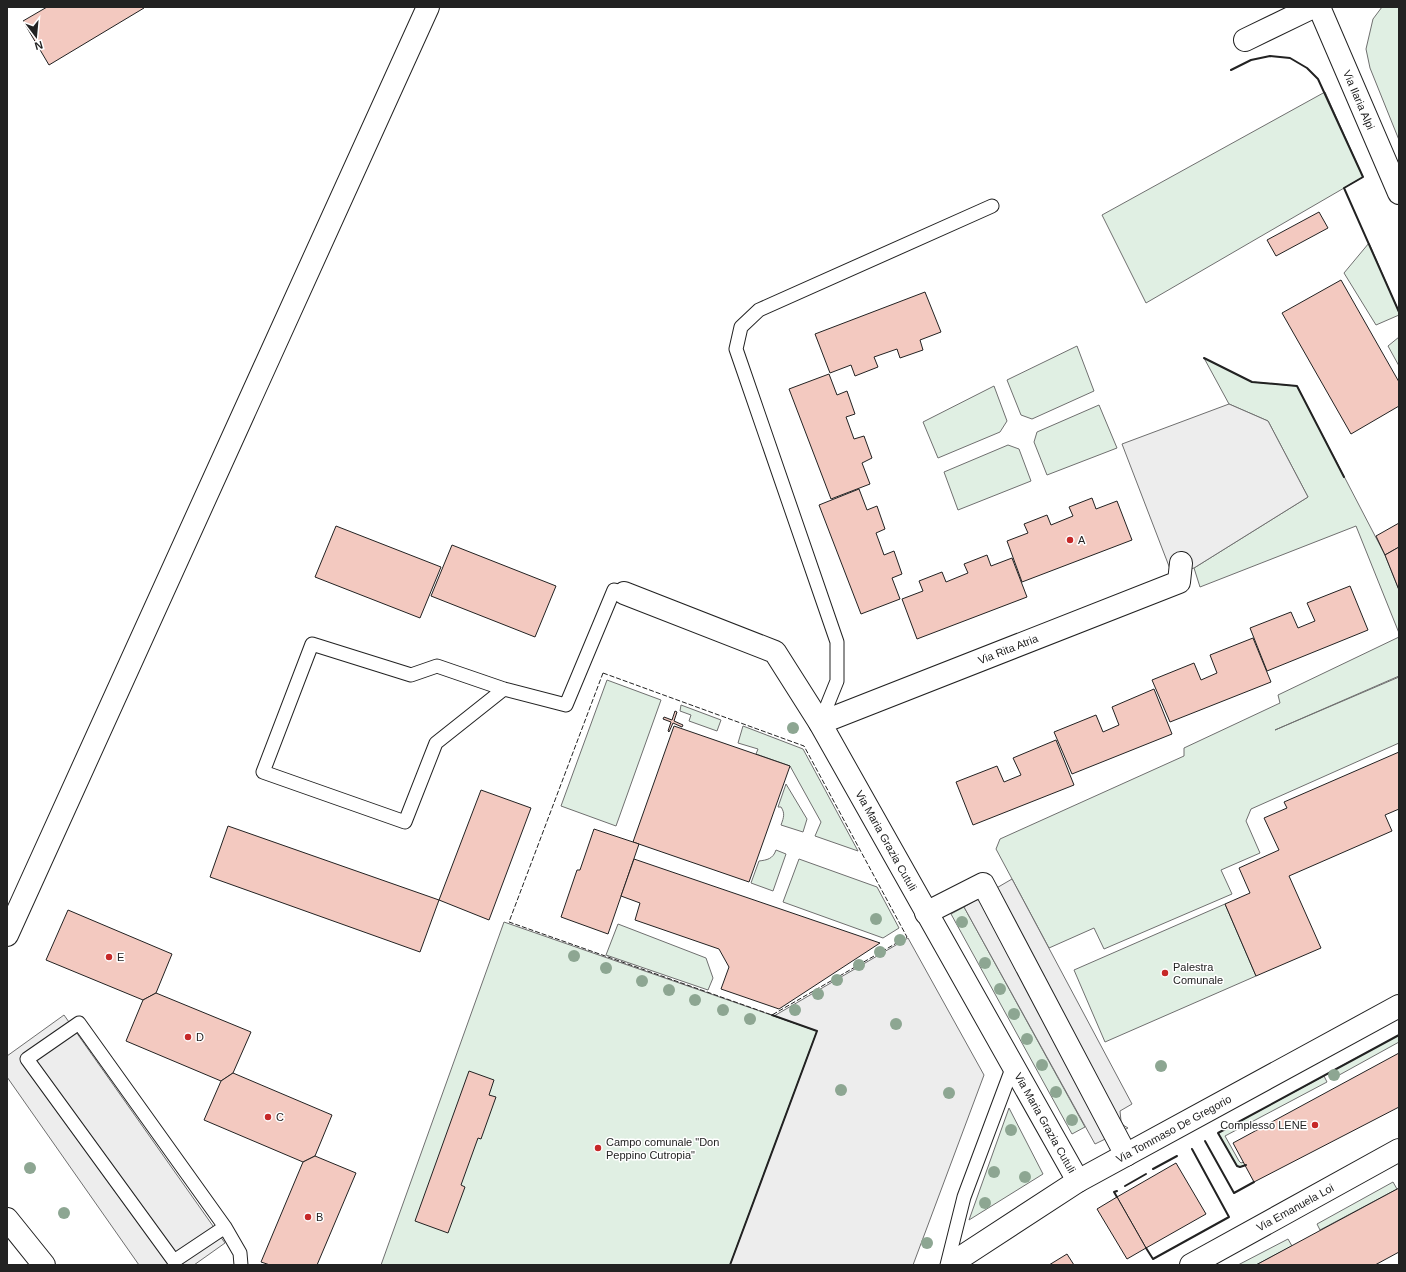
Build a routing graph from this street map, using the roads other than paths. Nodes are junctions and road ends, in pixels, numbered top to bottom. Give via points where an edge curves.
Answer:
1 (428, 7) edge
2 (1313, 7) edge
3 (1318, 7) edge
4 (1245, 40) dead end
5 (1399, 193) edge
6 (992, 206) dead end
7 (1181, 563) dead end
8 (619, 592) joint
9 (504, 689) junction
10 (820, 723) junction
11 (926, 912) junction
12 (7, 935) edge
13 (1399, 1006) edge
14 (1013, 1066) junction
15 (1399, 1150) edge
16 (1126, 1155) junction
17 (1078, 1181) junction
18 (7, 1219) edge
19 (225, 1227) junction
20 (44, 1265) edge
21 (241, 1265) edge
22 (947, 1265) edge
23 (957, 1265) edge
24 (1191, 1265) edge

1 - 12 street
2 - 4 street
3 - 5 street, Via Ilaria Alpi
6 - 10 lane via 759,310 740,327 736,349 837,642 837,681
7 - 10 street, Via Rita Atria via 1179,582
8 - 9 lane via 566,705
8 - 10 street, Via Maria Grazia Cutuli via 775,652
9 - 9 lane via 437,666 411,675 312,644 263,772 405,822 436,743
10 - 11 street, Via Maria Grazia Cutuli
11 - 14 street, Via Maria Grazia Cutuli
11 - 16 street via 983,884
13 - 16 street, Via Tommaso De Gregorio
14 - 17 street, Via Maria Grazia Cutuli
14 - 22 lane via 964,1197
15 - 24 street, Via Emanuela Loi
16 - 17 street, Via Tommaso De Gregorio
17 - 23 street, Via Tommaso De Gregorio via 963,1256
18 - 20 street
19 - 19 lane via 79,1023 27,1059 174,1261
19 - 21 lane via 240,1253

